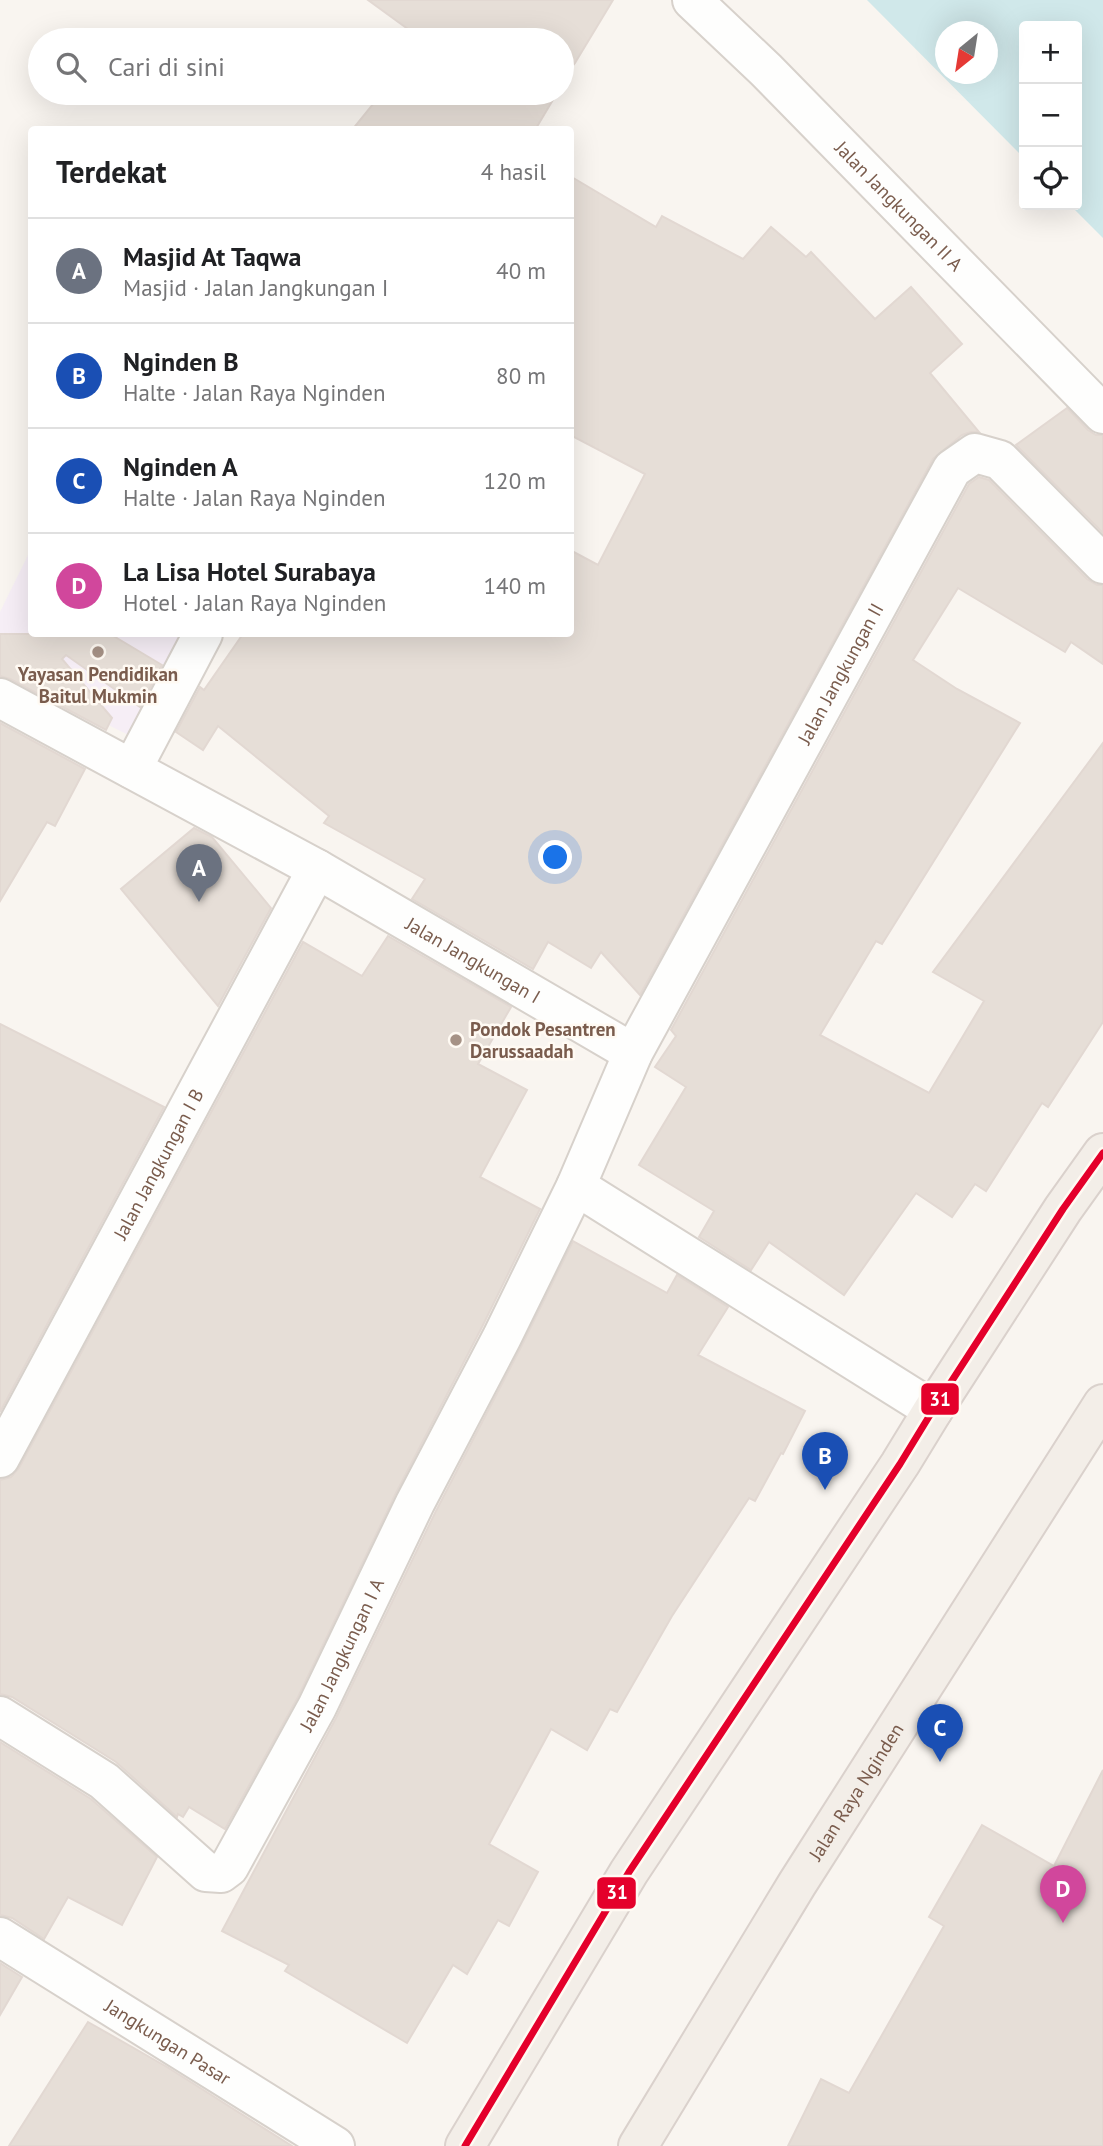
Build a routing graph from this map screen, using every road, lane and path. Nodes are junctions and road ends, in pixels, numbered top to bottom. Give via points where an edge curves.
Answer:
1 (692, 0) edge
2 (1103, 414) edge
3 (1103, 564) edge
4 (201, 637) edge
5 (0, 698) edge
6 (132, 769) junction
7 (317, 869) junction
8 (633, 1053) junction
9 (1103, 1153) edge
10 (576, 1186) junction
11 (1103, 1404) edge
12 (933, 1410) junction
13 (0, 1458) edge
14 (0, 1716) edge
15 (0, 1937) edge
16 (335, 2146) edge
17 (465, 2146) edge
18 (638, 2146) edge

1 - 2 street, Jalan Jangkungan II A
3 - 8 street, Jalan Jangkungan II via 1000,460 975,453 951,469
4 - 6 street
5 - 6 street, Jalan Jangkungan I
6 - 7 street, Jalan Jangkungan I
7 - 8 street, Jalan Jangkungan I
7 - 13 street, Jalan Jangkungan I B
8 - 10 street
9 - 12 main road
10 - 12 street
10 - 14 street, Jalan Jangkungan I A via 317,1707 229,1867 221,1873 206,1872 104,1781
11 - 18 main road, Jalan Raya Nginden via 797,1884
12 - 17 main road via 629,1872
15 - 16 street, Jangkungan Pasar

